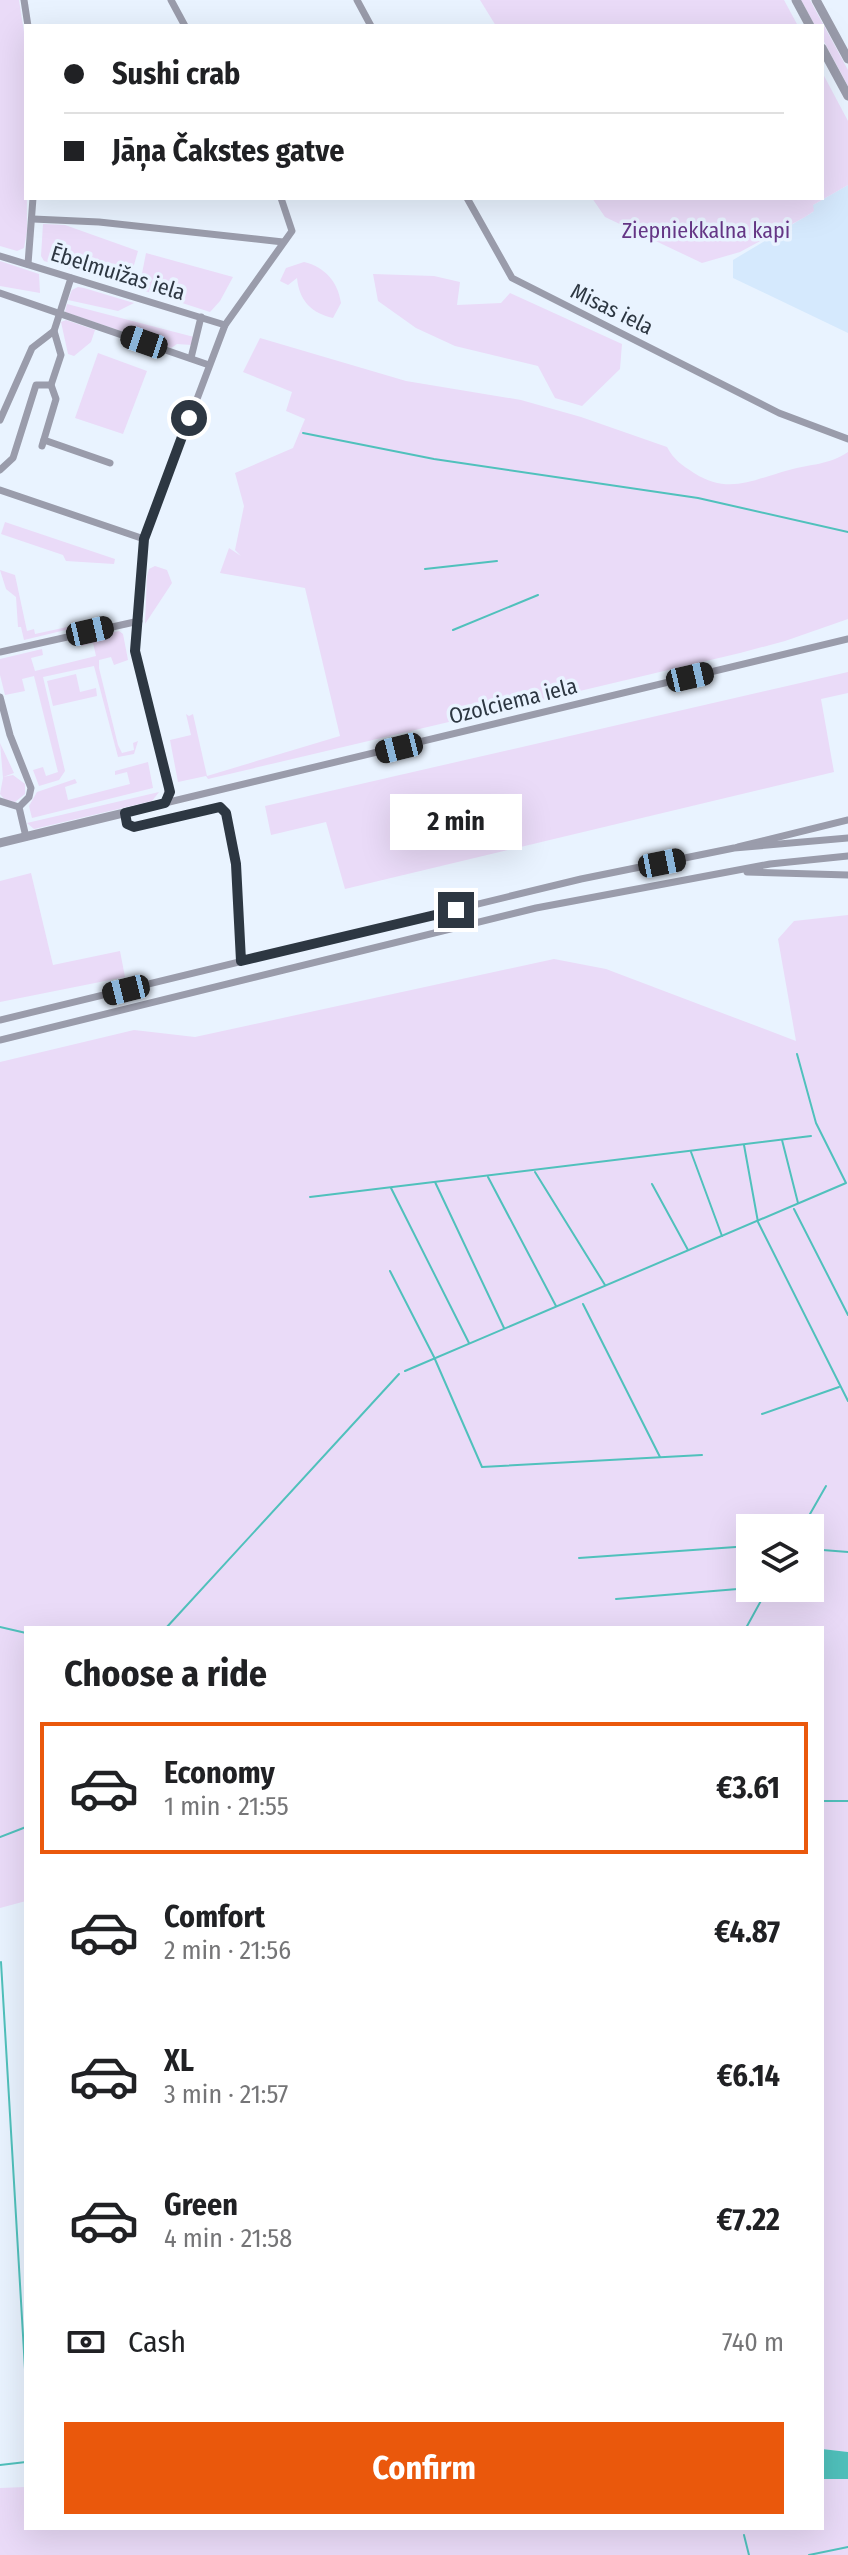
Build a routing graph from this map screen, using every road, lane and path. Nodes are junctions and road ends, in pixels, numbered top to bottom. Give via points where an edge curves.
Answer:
1 (24, 0) edge
2 (171, 0) edge
3 (357, 0) edge
4 (796, 0) edge
5 (816, 0) edge
6 (28, 24) edge
7 (184, 24) edge
8 (370, 24) edge
9 (809, 24) edge
10 (824, 52) edge
11 (848, 59) edge
12 (848, 96) edge
13 (33, 200) edge
14 (282, 200) edge
15 (468, 200) edge
16 (33, 219) junction
17 (283, 242) junction
18 (0, 256) edge
19 (28, 264) junction
20 (71, 278) junction
21 (0, 293) edge
22 (60, 314) junction
23 (201, 317) junction
24 (225, 325) junction
25 (54, 331) junction
26 (191, 358) junction
27 (209, 365) junction
28 (20, 379) junction
29 (36, 385) junction
30 (51, 385) junction
31 (4, 399) edge
32 (0, 420) edge
33 (848, 439) edge
34 (110, 463) dead end
35 (0, 470) edge
36 (0, 490) edge
37 (144, 539) junction
38 (139, 621) junction
39 (848, 639) edge
40 (0, 652) edge
41 (0, 697) edge
42 (0, 801) edge
43 (165, 803) junction
44 (19, 807) junction
45 (125, 813) junction
46 (848, 820) edge
47 (26, 837) junction
48 (848, 838) edge
49 (0, 843) edge
50 (734, 848) junction
51 (848, 856) edge
52 (737, 871) junction
53 (848, 875) edge
54 (241, 961) junction
55 (0, 1020) edge
56 (0, 1040) edge

1 - 6 street
2 - 7 street
3 - 8 street
4 - 9 street
5 - 11 street
10 - 12 street
13 - 16 street
14 - 17 street via 292,231
15 - 33 street, Misas iela via 512,278 779,413
16 - 17 street
16 - 19 street
17 - 24 street
18 - 19 street, Ēbelmuižas iela
19 - 20 street, Ēbelmuižas iela
20 - 22 street
20 - 23 street, Ēbelmuižas iela
21 - 22 street
22 - 25 street
22 - 26 street
23 - 24 street, Ēbelmuižas iela
23 - 26 street
24 - 27 street
25 - 28 street via 32,348
25 - 30 street via 61,355
26 - 27 street
27 - 37 street
28 - 29 street
28 - 31 street
29 - 30 street
29 - 35 street via 13,458
30 - 34 street via 56,399 43,443
31 - 32 street
36 - 37 street
37 - 38 street
38 - 40 street
38 - 43 street via 135,651 169,786
39 - 43 street, Ozolciema iela
41 - 44 street via 31,788
42 - 44 street
43 - 45 street, Ozolciema iela
44 - 47 street
45 - 47 street, Ozolciema iela
45 - 54 street via 127,824 134,827 220,807 226,813 236,864
46 - 50 street
47 - 49 street, Ozolciema iela
48 - 50 street
50 - 54 street
51 - 52 street
52 - 53 street
52 - 56 street via 536,908
54 - 55 street

